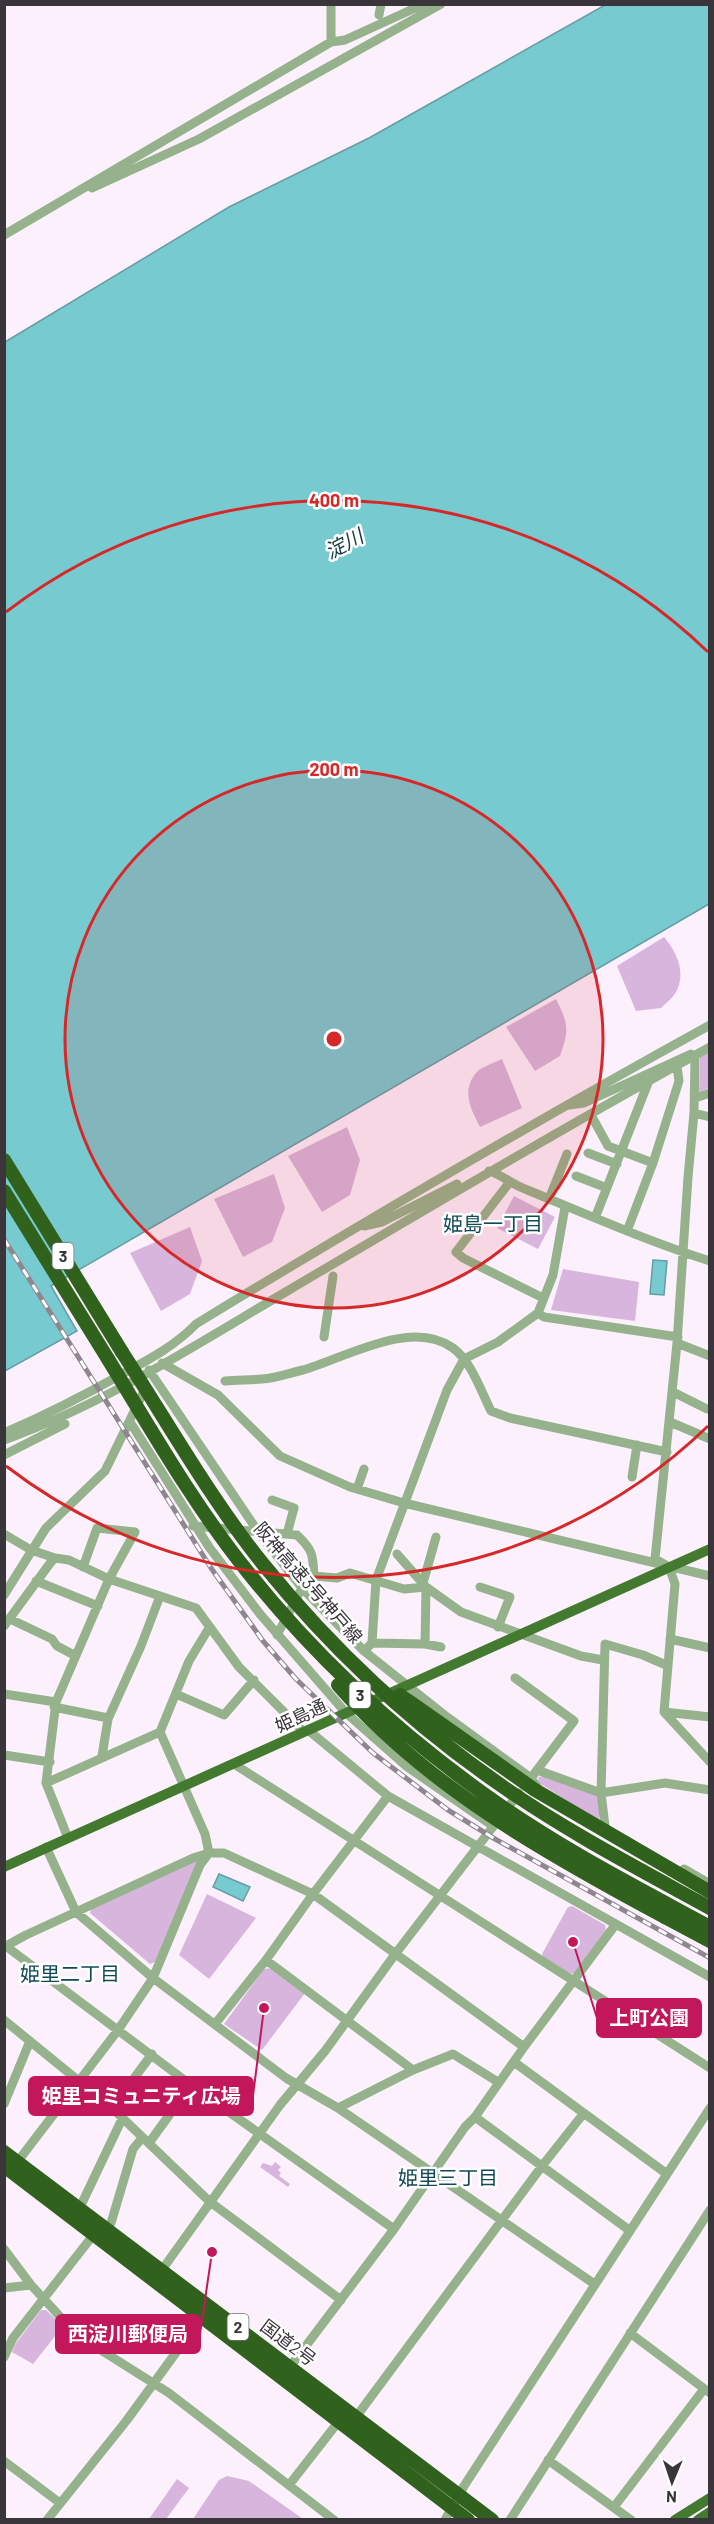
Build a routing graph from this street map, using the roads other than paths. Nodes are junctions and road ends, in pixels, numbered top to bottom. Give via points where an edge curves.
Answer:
1 (331, 4) edge
2 (381, 4) edge
3 (424, 4) edge
4 (441, 4) edge
5 (379, 15) dead end
6 (331, 42) junction
7 (49, 208) junction
8 (4, 235) edge
9 (710, 1025) edge
10 (710, 1047) edge
11 (695, 1057) junction
12 (677, 1067) junction
13 (648, 1083) junction
14 (710, 1093) edge
15 (695, 1098) junction
16 (564, 1106) junction
17 (694, 1113) junction
18 (591, 1115) junction
19 (710, 1117) edge
20 (622, 1151) junction
21 (588, 1153) dead end
22 (567, 1154) dead end
23 (4, 1160) edge
24 (653, 1163) junction
25 (617, 1164) junction
26 (493, 1171) junction
27 (576, 1176) dead end
28 (509, 1183) junction
29 (607, 1188) junction
30 (4, 1191) edge
31 (549, 1199) junction
32 (566, 1207) junction
33 (595, 1218) junction
34 (353, 1229) junction
35 (627, 1231) junction
36 (683, 1253) junction
37 (710, 1261) edge
38 (333, 1276) dead end
39 (543, 1298) junction
40 (538, 1312) junction
41 (324, 1337) dead end
42 (677, 1340) junction
43 (710, 1356) edge
44 (464, 1359) junction
45 (162, 1363) junction
46 (149, 1370) junction
47 (225, 1382) dead end
48 (673, 1392) junction
49 (707, 1410) dead end
50 (130, 1422) junction
51 (670, 1422) junction
52 (65, 1424) dead end
53 (4, 1433) edge
54 (710, 1439) edge
55 (4, 1440) edge
56 (637, 1445) junction
57 (668, 1452) junction
58 (4, 1455) edge
59 (364, 1469) dead end
60 (632, 1478) dead end
61 (357, 1489) junction
62 (272, 1500) dead end
63 (404, 1503) junction
64 (194, 1526) junction
65 (257, 1530) junction
66 (216, 1531) junction
67 (4, 1534) edge
68 (286, 1534) junction
69 (436, 1537) dead end
70 (710, 1549) edge
71 (31, 1550) junction
72 (397, 1554) dead end
73 (55, 1558) junction
74 (83, 1567) junction
75 (669, 1567) junction
76 (314, 1576) junction
77 (710, 1576) edge
78 (110, 1579) junction
79 (376, 1580) junction
80 (36, 1581) junction
81 (425, 1585) junction
82 (480, 1587) dead end
83 (302, 1588) junction
84 (4, 1595) edge
85 (160, 1596) junction
86 (98, 1606) junction
87 (7, 1623) edge
88 (498, 1627) junction
89 (209, 1628) junction
90 (277, 1635) junction
91 (519, 1635) junction
92 (326, 1636) junction
93 (670, 1639) junction
94 (372, 1643) junction
95 (425, 1644) junction
96 (441, 1647) dead end
97 (710, 1648) edge
98 (364, 1651) junction
99 (74, 1655) junction
100 (603, 1660) junction
101 (666, 1665) junction
102 (515, 1678) dead end
103 (254, 1680) junction
104 (407, 1685) junction
105 (4, 1694) edge
106 (176, 1694) junction
107 (55, 1705) junction
108 (664, 1712) junction
109 (346, 1713) junction
110 (710, 1717) edge
111 (108, 1718) junction
112 (306, 1731) junction
113 (160, 1732) junction
114 (4, 1755) edge
115 (102, 1756) junction
116 (50, 1762) junction
117 (710, 1762) edge
118 (234, 1764) junction
119 (537, 1770) junction
120 (531, 1778) junction
121 (46, 1783) junction
122 (183, 1787) junction
123 (710, 1790) edge
124 (601, 1793) junction
125 (388, 1796) junction
126 (493, 1826) junction
127 (605, 1826) junction
128 (68, 1838) junction
129 (353, 1841) junction
130 (477, 1846) junction
131 (46, 1848) junction
132 (209, 1853) junction
133 (4, 1867) edge
134 (710, 1871) edge
135 (708, 1886) edge
136 (313, 1894) junction
137 (439, 1897) junction
138 (710, 1908) edge
139 (76, 1912) junction
140 (616, 1924) junction
141 (710, 1928) edge
142 (710, 1941) edge
143 (6, 1947) edge
144 (396, 1953) junction
145 (266, 1960) junction
146 (710, 1977) edge
147 (153, 1978) junction
148 (573, 1983) junction
149 (4, 2020) edge
150 (348, 2020) junction
151 (215, 2024) junction
152 (118, 2030) junction
153 (30, 2041) junction
154 (524, 2047) junction
155 (152, 2054) junction
156 (514, 2062) junction
157 (710, 2068) edge
158 (413, 2070) junction
159 (79, 2080) junction
160 (498, 2082) junction
161 (191, 2085) junction
162 (297, 2085) junction
163 (4, 2104) edge
164 (112, 2108) junction
165 (338, 2108) junction
166 (710, 2108) edge
167 (584, 2113) junction
168 (475, 2118) junction
169 (122, 2119) junction
170 (259, 2133) junction
171 (146, 2141) junction
172 (4, 2152) edge
173 (11, 2166) edge
174 (542, 2166) junction
175 (667, 2174) junction
176 (432, 2175) junction
177 (83, 2201) dead end
178 (209, 2201) junction
179 (710, 2210) edge
180 (501, 2221) junction
181 (111, 2223) dead end
182 (394, 2229) junction
183 (629, 2230) junction
184 (94, 2234) junction
185 (4, 2249) edge
186 (9, 2262) edge
187 (158, 2275) junction
188 (593, 2283) junction
189 (31, 2286) junction
190 (4, 2288) edge
191 (44, 2300) junction
192 (341, 2300) junction
193 (206, 2311) junction
194 (630, 2333) junction
195 (9, 2338) edge
196 (4, 2357) edge
197 (290, 2367) junction
198 (153, 2383) junction
199 (707, 2391) edge
200 (356, 2417) junction
201 (339, 2421) junction
202 (548, 2460) junction
203 (4, 2461) edge
204 (289, 2485) junction
205 (461, 2490) junction
206 (710, 2498) edge
207 (60, 2503) junction
208 (614, 2507) junction
209 (710, 2512) edge
210 (456, 2515) edge
211 (47, 2520) edge
212 (334, 2520) edge
213 (492, 2520) edge
214 (510, 2520) edge
215 (631, 2520) edge
216 (675, 2520) edge
217 (698, 2520) edge

1 - 6 street
2 - 5 street
3 - 6 street via 345,40
4 - 7 street via 199,139
6 - 7 street
7 - 8 street
9 - 16 street
10 - 11 street
11 - 12 street
11 - 15 street
11 - 16 street via 692,1054 677,1059 584,1103
12 - 13 street
12 - 24 street via 679,1081
13 - 18 street
13 - 20 street
14 - 15 street
15 - 17 street
16 - 34 street
17 - 19 street
17 - 36 street
18 - 20 street via 609,1146
18 - 26 street
20 - 24 street
20 - 25 street
21 - 25 street
22 - 31 street
23 - 92 highway, 阪神高速3号神戸線 / 3, bridge via 202,1478 262,1562
24 - 35 street
25 - 29 street
26 - 28 street
26 - 34 street via 483,1171 382,1222
26 - 45 street
27 - 29 street
28 - 31 street
28 - 39 street via 456,1252
29 - 33 street
30 - 66 highway, 阪神高速3号神戸線 / 3, bridge
31 - 32 street
32 - 33 street
32 - 39 street via 553,1275
33 - 35 street
34 - 53 street via 196,1324 184,1337 145,1362
35 - 36 street
36 - 37 street
36 - 42 street
38 - 41 street
39 - 40 street
40 - 42 street via 544,1317
40 - 44 street via 498,1342
42 - 43 street
42 - 48 street
44 - 47 street via 436,1340 402,1338 354,1350 306,1369
44 - 56 street via 491,1411
44 - 63 street via 447,1390
45 - 46 street
45 - 61 street via 218,1395 280,1456
46 - 50 street via 145,1393
46 - 55 street via 40,1428
46 - 65 street
48 - 49 street
48 - 51 street
50 - 64 street
50 - 71 street via 105,1471 46,1528
51 - 54 street
51 - 57 street
52 - 58 street
56 - 57 street
56 - 60 street
57 - 75 street via 658,1507 655,1559
59 - 61 street
61 - 63 street
62 - 68 street via 294,1508
63 - 75 street
63 - 79 street
64 - 65 street
64 - 90 street
65 - 68 street
65 - 83 street
66 - 141 highway, 阪神高速3号神戸線 / 3, bridge via 312,1647 409,1737 536,1829
66 - 142 highway, 3, bridge via 251,1582 376,1727 459,1793 532,1842
67 - 71 street
68 - 76 street via 297,1535 309,1546
69 - 81 street
70 - 75 main road, 姫島通
71 - 73 street
71 - 84 street
72 - 81 street
73 - 74 street
73 - 80 street
74 - 78 street
74 - 78 street via 97,1528 135,1532
75 - 77 street
75 - 91 main road, 姫島通
75 - 93 street via 675,1584
76 - 79 street via 337,1578 350,1573
76 - 83 street
78 - 85 street
78 - 86 street
79 - 81 street via 404,1589
79 - 94 street
80 - 86 street
80 - 87 street
81 - 88 street via 461,1612
81 - 95 street
82 - 88 street via 510,1597
83 - 90 street
83 - 98 street
85 - 89 street via 196,1608
85 - 111 street
86 - 99 street
87 - 99 street via 52,1639
88 - 91 street
89 - 103 street
89 - 106 street via 189,1661
90 - 109 street
91 - 100 street
91 - 104 main road, 姫島通
92 - 135 highway, 3, bridge via 423,1713 535,1790
92 - 138 highway, 阪神高速3号神戸線 / 3, bridge via 407,1712 502,1786 588,1840
93 - 97 street
93 - 101 street
94 - 95 street
94 - 98 street
95 - 96 street
98 - 104 street
99 - 107 street
100 - 101 street via 604,1644
100 - 124 street
101 - 108 street
102 - 119 street via 574,1721
103 - 106 street via 224,1715
103 - 112 street
104 - 109 main road, 姫島通
104 - 120 street
105 - 107 street
106 - 113 street
107 - 111 street
107 - 116 street
108 - 110 street
108 - 117 street
109 - 112 main road, 姫島通
109 - 126 street via 406,1766
111 - 115 street
112 - 118 main road, 姫島通
112 - 125 street
113 - 115 street
113 - 122 street
114 - 116 street
115 - 121 street
116 - 121 street
118 - 122 main road, 姫島通
118 - 129 street
119 - 120 street
119 - 124 street
120 - 126 street
120 - 127 street via 535,1785
121 - 128 street
122 - 128 main road, 姫島通
122 - 132 street via 205,1834
123 - 124 street via 665,1783
124 - 127 street
125 - 129 street
125 - 130 street
126 - 130 street
127 - 135 street
128 - 131 main road, 姫島通
129 - 136 street
129 - 137 street
130 - 137 street
130 - 140 street
131 - 133 main road, 姫島通
131 - 139 street
132 - 136 street via 224,1853
132 - 139 street
132 - 147 street via 200,1865
134 - 135 street
136 - 144 street
136 - 145 street
137 - 144 street
137 - 148 street
139 - 143 street
139 - 147 street
140 - 146 street
140 - 148 street
143 - 152 street
144 - 150 street
144 - 154 street
145 - 150 street
145 - 151 street
147 - 151 street
147 - 152 street
148 - 154 street
148 - 157 street
149 - 153 street
150 - 158 street
150 - 162 street
151 - 162 street
152 - 155 street
152 - 159 street
153 - 159 street
153 - 163 street
154 - 156 street
155 - 161 street
155 - 164 street
156 - 160 street
156 - 167 street
158 - 160 street via 453,2054
158 - 165 street
159 - 164 street
159 - 173 street
160 - 168 street
161 - 170 street
161 - 171 street
162 - 165 street
162 - 170 street
164 - 169 street
165 - 176 street
166 - 175 street
167 - 174 street
167 - 175 street
168 - 174 street
168 - 176 street
169 - 171 street
169 - 177 street
170 - 178 street
170 - 182 street
171 - 178 street
171 - 181 street via 133,2149
172 - 173 highway, 国道2号 / 2
173 - 184 highway, 国道2号 / 2
173 - 187 highway, 国道2号 / 2
174 - 180 street
174 - 183 street
175 - 183 street
176 - 180 street
176 - 182 street
178 - 187 street
178 - 192 street
179 - 194 street
180 - 188 street
180 - 200 street
182 - 192 street
183 - 188 street
184 - 187 highway, 国道2号 / 2
184 - 191 street
185 - 186 street
186 - 189 street
187 - 193 highway, 国道2号 / 2
188 - 205 street
189 - 190 street
189 - 191 street
191 - 195 street
191 - 198 street via 77,2335
192 - 197 street
193 - 197 highway, 国道2号 / 2
193 - 198 street
193 - 201 highway, 国道2号 / 2
194 - 199 street
194 - 202 street
195 - 196 street
197 - 200 highway, 国道2号 / 2
198 - 204 street
198 - 207 street
199 - 208 street
200 - 205 highway, 国道2号 / 2
201 - 204 street
201 - 210 highway, 国道2号 / 2
202 - 208 street
202 - 214 street
203 - 207 street
204 - 212 street
205 - 210 street
205 - 213 highway, 国道2号 / 2
206 - 216 main road
207 - 211 street
208 - 215 street
209 - 217 main road

